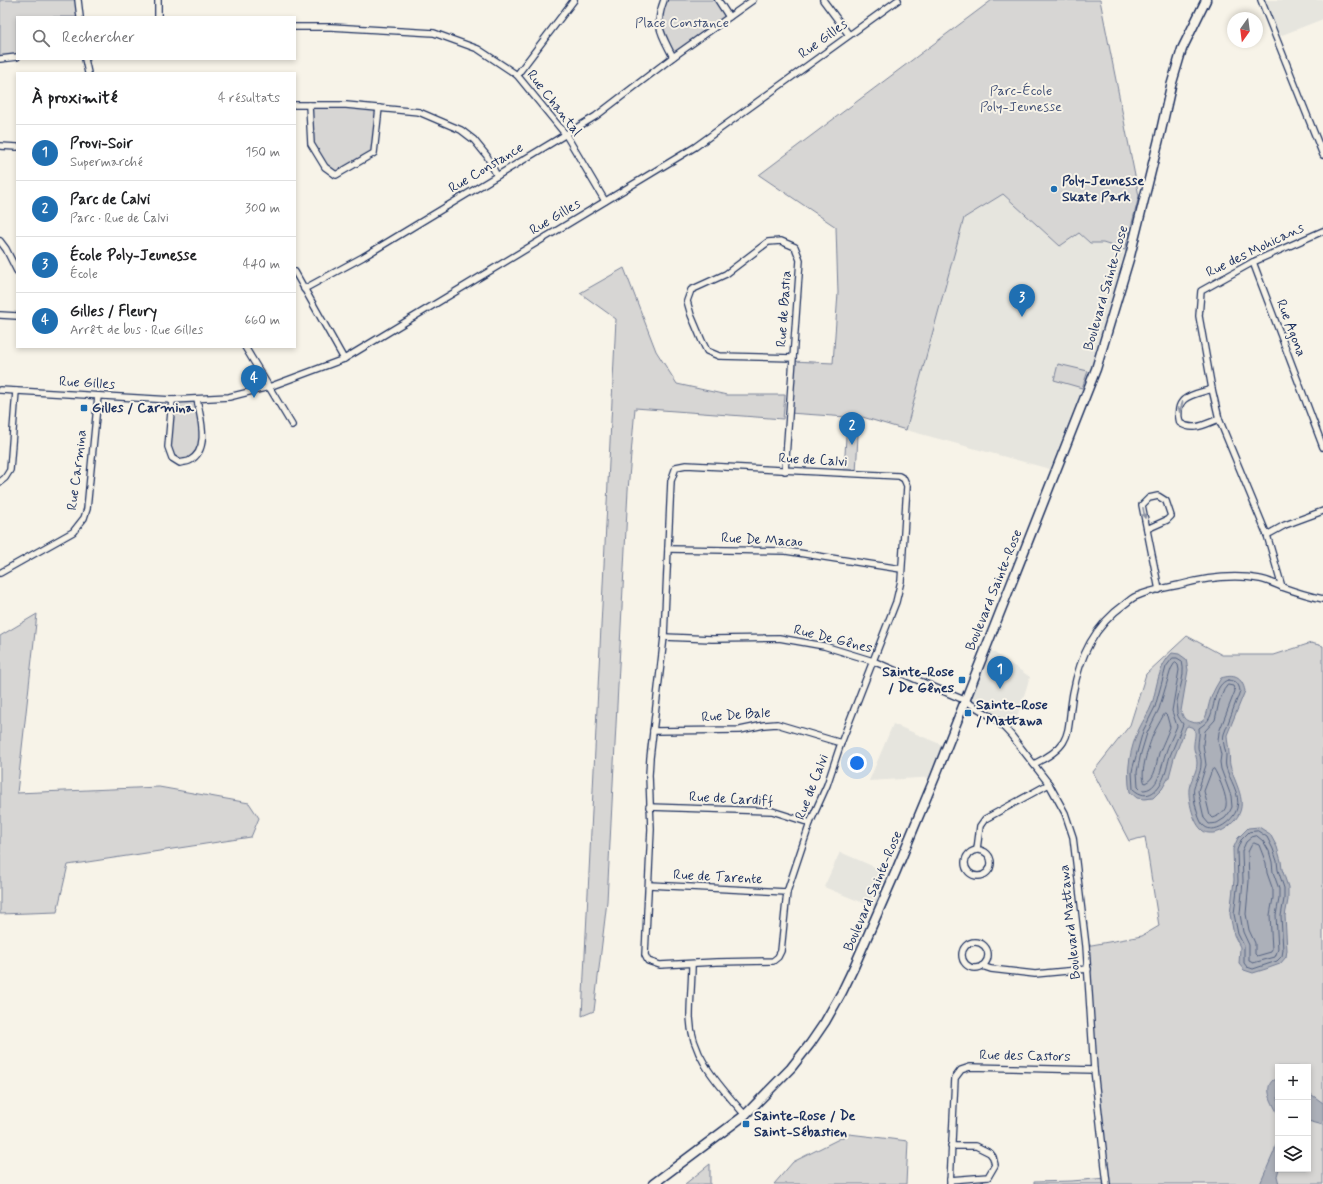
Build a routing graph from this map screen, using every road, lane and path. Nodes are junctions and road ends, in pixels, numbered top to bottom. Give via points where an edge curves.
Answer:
1 (78, 0) edge
2 (158, 0) edge
3 (574, 0) edge
4 (664, 0) edge
5 (718, 0) edge
6 (753, 0) edge
7 (823, 0) edge
8 (898, 0) edge
9 (1206, 0) edge
10 (1261, 0) edge
11 (80, 16) edge
12 (158, 16) edge
13 (729, 17) junction
14 (296, 27) edge
15 (849, 35) junction
16 (16, 57) edge
17 (673, 57) junction
18 (0, 59) edge
19 (85, 60) edge
20 (88, 72) edge
21 (517, 75) junction
22 (296, 105) edge
23 (309, 105) junction
24 (379, 108) junction
25 (566, 134) junction
26 (0, 146) edge
27 (16, 147) edge
28 (1323, 154) edge
29 (497, 176) junction
30 (604, 201) junction
31 (1323, 231) edge
32 (0, 241) edge
33 (1253, 262) junction
34 (16, 269) edge
35 (296, 274) edge
36 (304, 289) junction
37 (0, 314) edge
38 (16, 316) edge
39 (246, 348) edge
40 (793, 358) junction
41 (344, 359) junction
42 (268, 387) junction
43 (1212, 389) junction
44 (0, 390) edge
45 (16, 391) junction
46 (98, 396) junction
47 (197, 399) junction
48 (172, 400) junction
49 (1219, 419) junction
50 (292, 425) dead end
51 (1323, 447) edge
52 (785, 471) junction
53 (0, 482) edge
54 (1323, 511) edge
55 (1147, 529) junction
56 (1267, 535) junction
57 (668, 550) junction
58 (901, 569) junction
59 (0, 573) edge
60 (1282, 587) junction
61 (1159, 590) junction
62 (1323, 599) edge
63 (664, 637) junction
64 (873, 662) junction
65 (964, 700) junction
66 (653, 731) junction
67 (841, 743) junction
68 (1034, 764) junction
69 (1049, 784) junction
70 (649, 807) junction
71 (810, 823) junction
72 (977, 849) junction
73 (649, 885) junction
74 (787, 892) junction
75 (692, 964) junction
76 (982, 966) junction
77 (1088, 968) junction
78 (1094, 1070) junction
79 (745, 1115) junction
80 (951, 1146) junction
81 (950, 1182) edge
82 (653, 1184) edge
83 (1107, 1184) edge

1 - 11 street
2 - 12 street
3 - 21 street
4 - 17 street via 659,13 660,31
5 - 13 street
6 - 13 street, Rue Constance
7 - 15 street
8 - 15 street, Rue Gilles
9 - 65 street, Boulevard Sainte-Rose via 1182,49 1130,256 1096,369
10 - 28 street
13 - 17 street, Rue Constance
14 - 21 street, Rue Chantal via 434,33 478,49
15 - 30 street, Rue Gilles via 695,147
16 - 18 street
17 - 25 street, Rue Constance via 596,116
19 - 20 street
21 - 25 street, Rue Chantal
22 - 23 street
23 - 24 street
23 - 24 street via 311,144 325,167 336,175 374,153
24 - 29 street via 419,112 461,130 474,140 487,156
25 - 29 street, Rue Constance
25 - 30 street, Rue Chantal
26 - 27 street
29 - 36 street, Rue Constance via 363,257
30 - 41 street, Rue Gilles
31 - 33 street, Rue des Mohicans
32 - 34 street
33 - 43 street, Rue des Mohicans via 1201,291 1199,316
33 - 51 street, Rue Agona
35 - 36 street
36 - 41 street
37 - 38 street
39 - 42 street
40 - 40 street, Rue de Bastia via 800,260 795,247 781,241 768,242 726,274 691,290 687,301 708,351 719,356
40 - 52 street, Rue de Bastia
41 - 42 street, Rue Gilles
42 - 47 street, Rue Gilles via 229,398
42 - 50 street
43 - 49 street, Rue des Mohicans
43 -> 49 street via 1184,398 1179,406 1178,416 1180,423 1187,427
44 - 45 street, Rue Gilles
45 - 46 street, Rue Gilles
45 - 53 street via 10,470
46 - 48 street, Rue Gilles
46 - 59 street, Rue Carmina via 84,518 73,532
47 - 48 street, Rue Gilles
47 - 48 street via 202,436 199,452 189,461 180,463 172,458 168,447
49 - 56 street, Rue des Mohicans
52 - 57 street, Rue de Calvi via 686,465 676,467 671,481
52 - 58 street, Rue de Calvi via 899,476 904,479 907,486
54 - 56 street via 1285,525
55 -> 55 street via 1171,516 1166,501 1158,496 1149,498 1142,505
55 - 61 street
56 - 60 street, Rue des Mohicans
57 - 58 street, Rue De Macao via 786,551
57 - 63 street, Rue de Calvi
58 - 64 street, Rue de Calvi via 896,602
60 - 61 street via 1261,579 1237,577 1198,580
60 - 62 street
61 - 68 street via 1137,596 1115,611 1099,628 1088,645 1079,668 1066,739 1050,756
63 - 64 street, Rue De Gênes via 779,638 824,646
63 - 66 street, Rue de Calvi
64 - 65 street, Rue De Gênes
64 - 67 street, Rue de Calvi
65 - 68 street, Boulevard Mattawa via 997,720
65 - 79 street, Boulevard Sainte-Rose via 896,872 842,992 810,1044 791,1068
66 - 67 street, Rue De Bale via 740,730 777,724
66 - 70 street, Rue de Calvi
67 - 71 street, Rue de Calvi via 828,785
68 - 69 street, Boulevard Mattawa
69 - 72 street via 985,819 980,826
69 - 77 street, Boulevard Mattawa via 1065,814 1073,838
70 - 71 street, Rue de Cardiff via 772,811
70 - 73 street, Rue de Calvi
71 - 74 street, Rue de Calvi
72 - 72 street via 967,856 965,864 971,874 980,876 991,868 991,859 986,852
73 - 74 street, Rue de Tarente
73 - 75 street, Rue de Calvi via 644,955 648,961 660,965
74 - 75 street, Rue de Calvi via 781,951 773,961
75 - 79 street via 690,1018 696,1047 712,1076
76 - 76 street via 988,955 985,947 978,942 970,943 963,948 962,957 966,964 974,968
76 - 77 street via 1035,974
77 - 78 street, Boulevard Mattawa
78 - 80 street, Rue des Castors via 970,1067 961,1070 954,1078
78 - 83 street, Boulevard Mattawa
79 - 82 street, Boulevard Sainte-Rose
80 - 81 street, Rue des Castors
80 - 81 street, Rue des Castors via 976,1146 990,1153 994,1157 995,1165 988,1177

